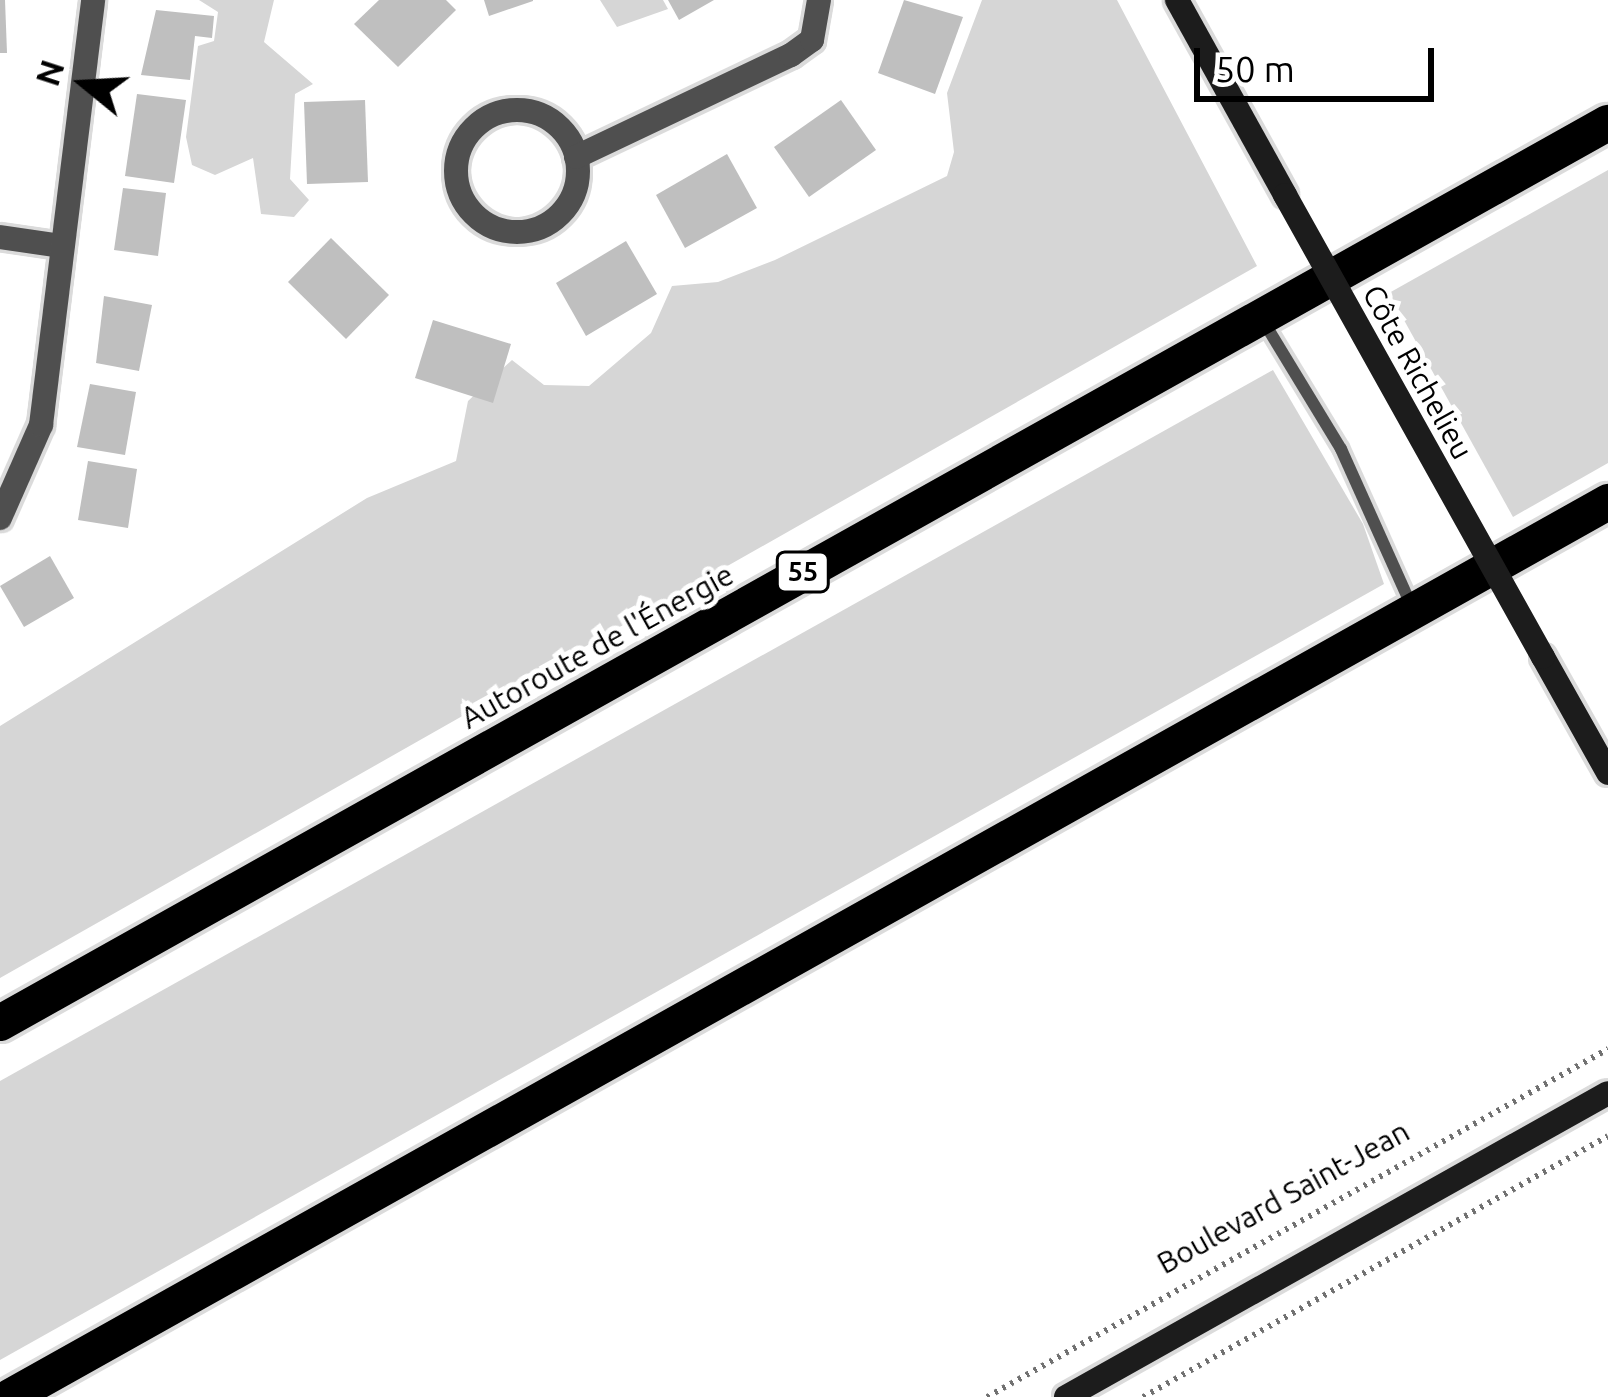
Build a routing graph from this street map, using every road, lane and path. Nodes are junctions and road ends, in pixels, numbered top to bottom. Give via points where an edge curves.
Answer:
1 (93, 0) edge
2 (819, 0) edge
3 (1177, 0) edge
4 (1608, 123) edge
5 (576, 157) junction
6 (0, 237) edge
7 (62, 246) junction
8 (1260, 315) junction
9 (1608, 502) edge
10 (0, 518) edge
11 (1414, 610) junction
12 (1608, 773) edge
13 (0, 1023) edge
14 (1608, 1049) edge
15 (1608, 1093) edge
16 (1608, 1136) edge
17 (10, 1397) edge
18 (987, 1397) edge
19 (1066, 1397) edge
20 (1143, 1397) edge

1 - 7 street
2 - 5 street via 812,40 791,55
3 - 12 street, Côte Richelieu, bridge
4 - 8 highway, Autoroute de l'Énergie / 55
5 - 5 street via 540,114 502,111 483,119 459,149 458,188 481,221 500,230 541,227 572,199
6 - 7 street
7 - 10 street via 41,425
8 - 11 lane via 1341,448
8 - 13 highway, Autoroute de l'Énergie / 55
9 - 11 highway
11 - 17 highway
14 - 18 path, Boulevard Saint-Jean
15 - 19 street
16 - 20 path

